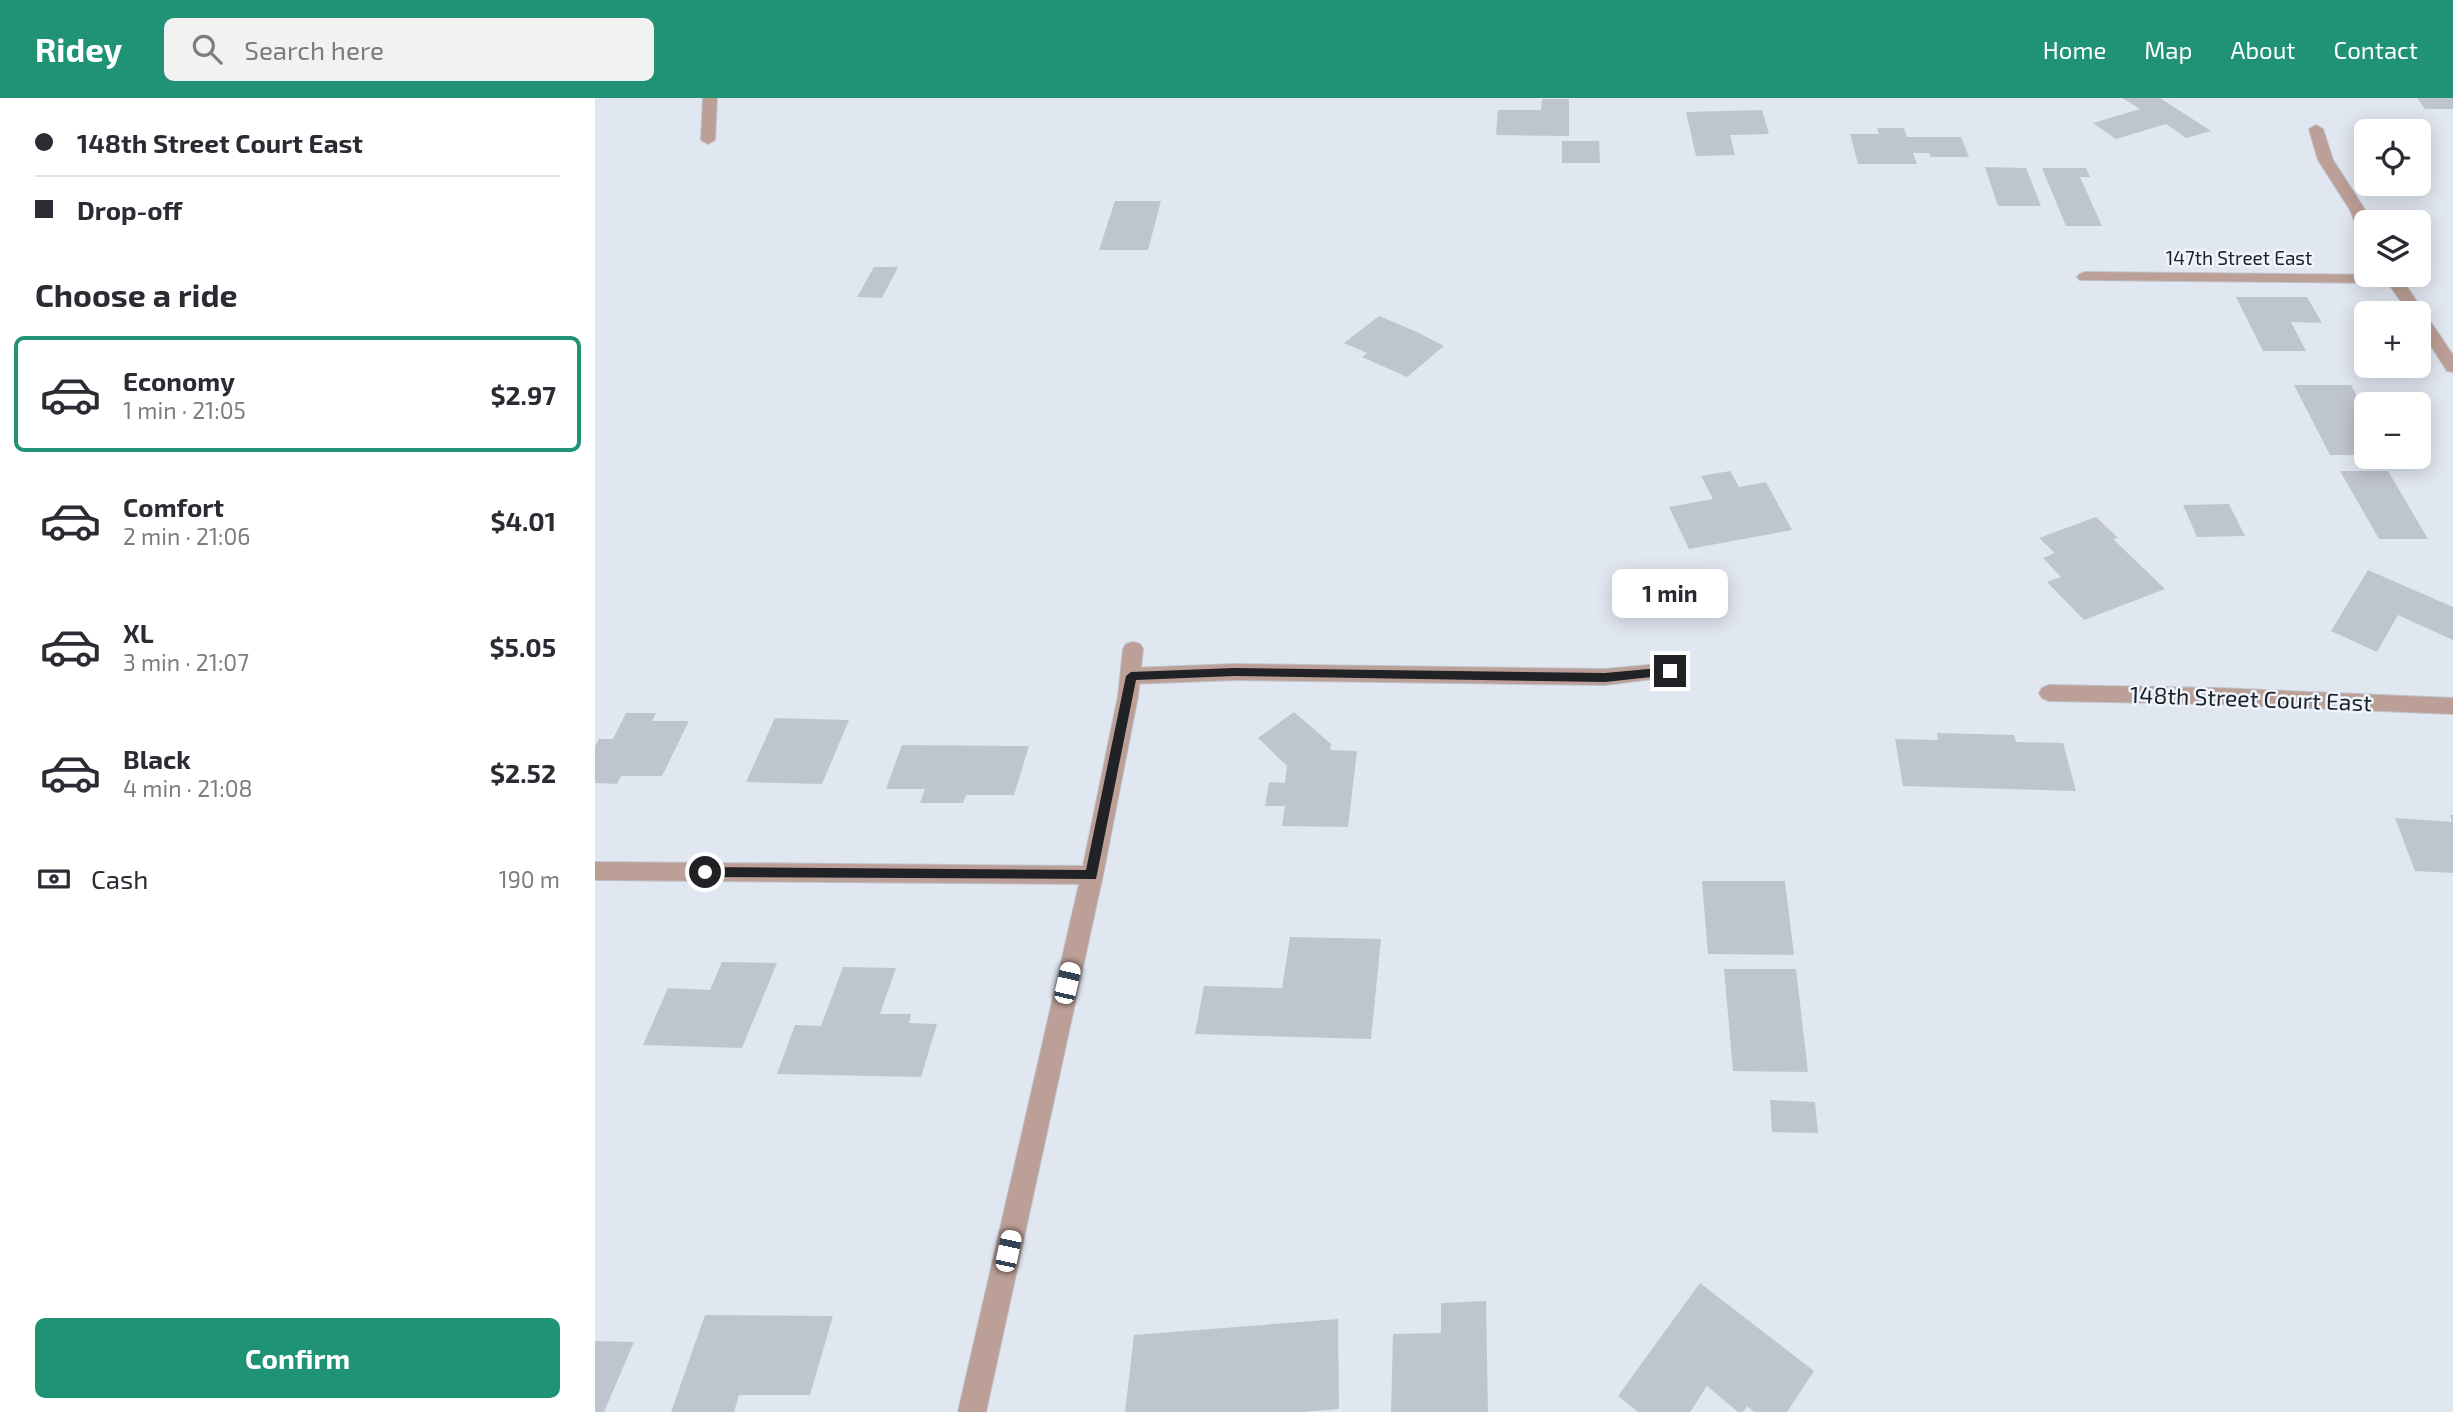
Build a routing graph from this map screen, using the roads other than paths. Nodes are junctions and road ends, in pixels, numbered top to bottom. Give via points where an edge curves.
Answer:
1 (710, 98) edge
2 (2316, 129) dead end
3 (708, 140) dead end
4 (2358, 210) edge
5 (2354, 276) edge
6 (2085, 277) dead end
7 (2431, 334) edge
8 (2453, 367) edge
9 (1133, 649) dead end
10 (1670, 671) dead end
11 (1131, 676) junction
12 (2049, 693) dead end
13 (2453, 706) edge
14 (595, 871) edge
15 (1091, 875) junction
16 (972, 1412) edge

1 - 3 street
2 - 4 street via 2324,156
5 - 6 street, 147th Street East
7 - 8 street
9 - 11 street
10 - 11 street via 1605,677 1234,672
11 - 15 street
12 - 13 street, 148th Street Court East
14 - 15 street
15 - 16 street

